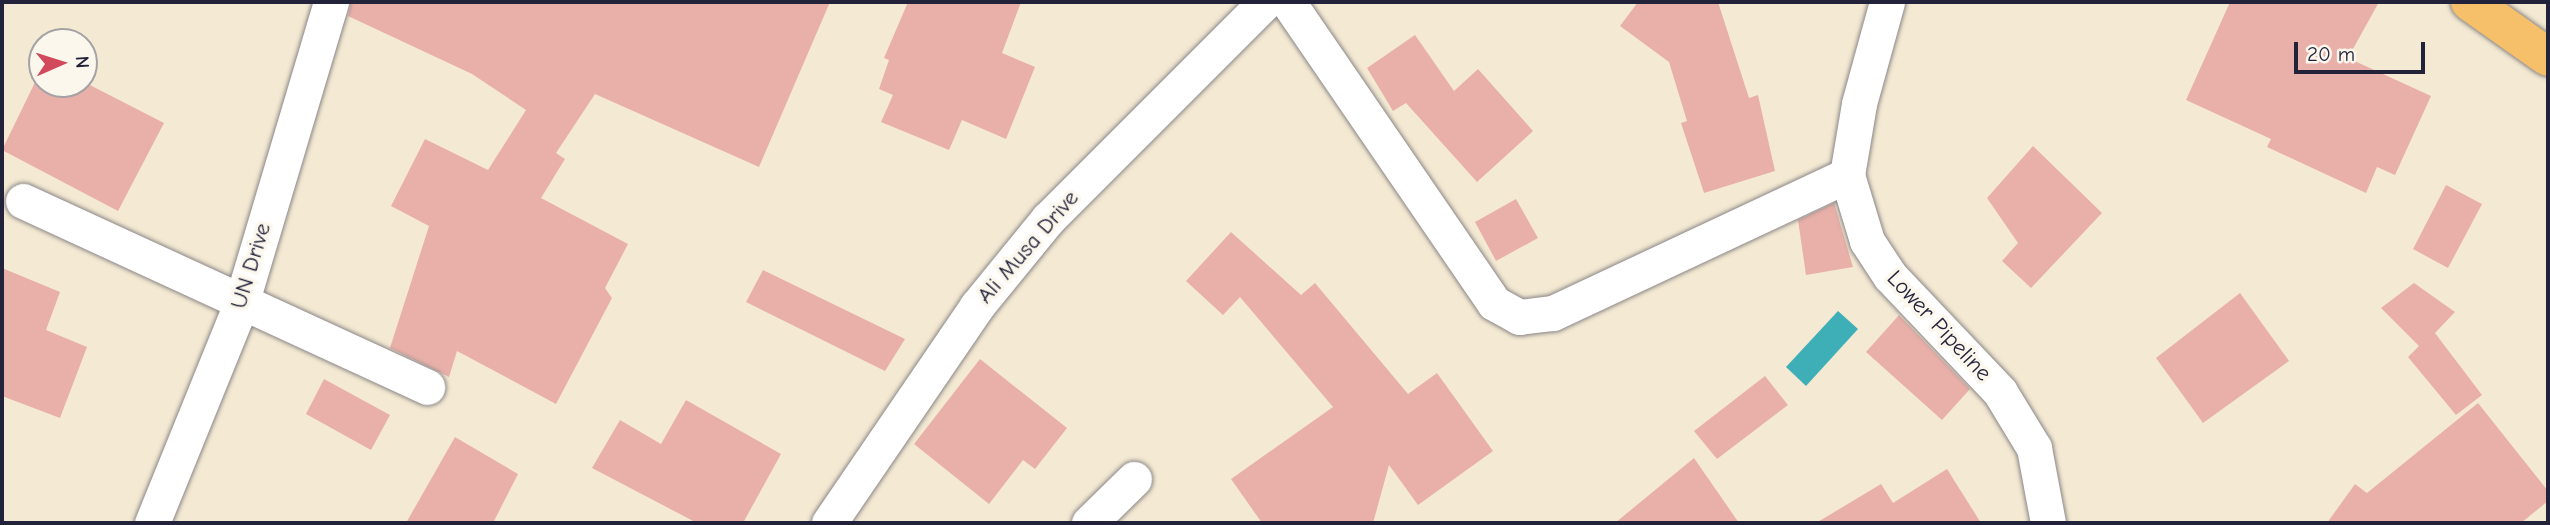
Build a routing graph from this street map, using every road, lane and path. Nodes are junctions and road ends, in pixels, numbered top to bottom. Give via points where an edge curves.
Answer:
1 (331, 2) edge
2 (1265, 2) edge
3 (1288, 2) edge
4 (1887, 2) edge
5 (2469, 2) edge
6 (2548, 57) edge
7 (1847, 176) junction
8 (23, 201) dead end
9 (241, 304) junction
10 (427, 387) dead end
11 (1134, 479) dead end
12 (152, 523) edge
13 (829, 523) edge
14 (1089, 523) edge
15 (2048, 523) edge

1 - 9 street, UN Drive
2 - 13 street, Ali Musa Drive via 1048,219 977,306
3 - 7 street via 1493,303 1519,317 1553,313
4 - 7 street, Lower Pipeline via 1859,104
5 - 6 main road
7 - 15 street, Lower Pipeline via 1867,241 1890,276 2000,392 2034,448
8 - 9 street
9 - 10 street
9 - 12 street, UN Drive
11 - 14 street

